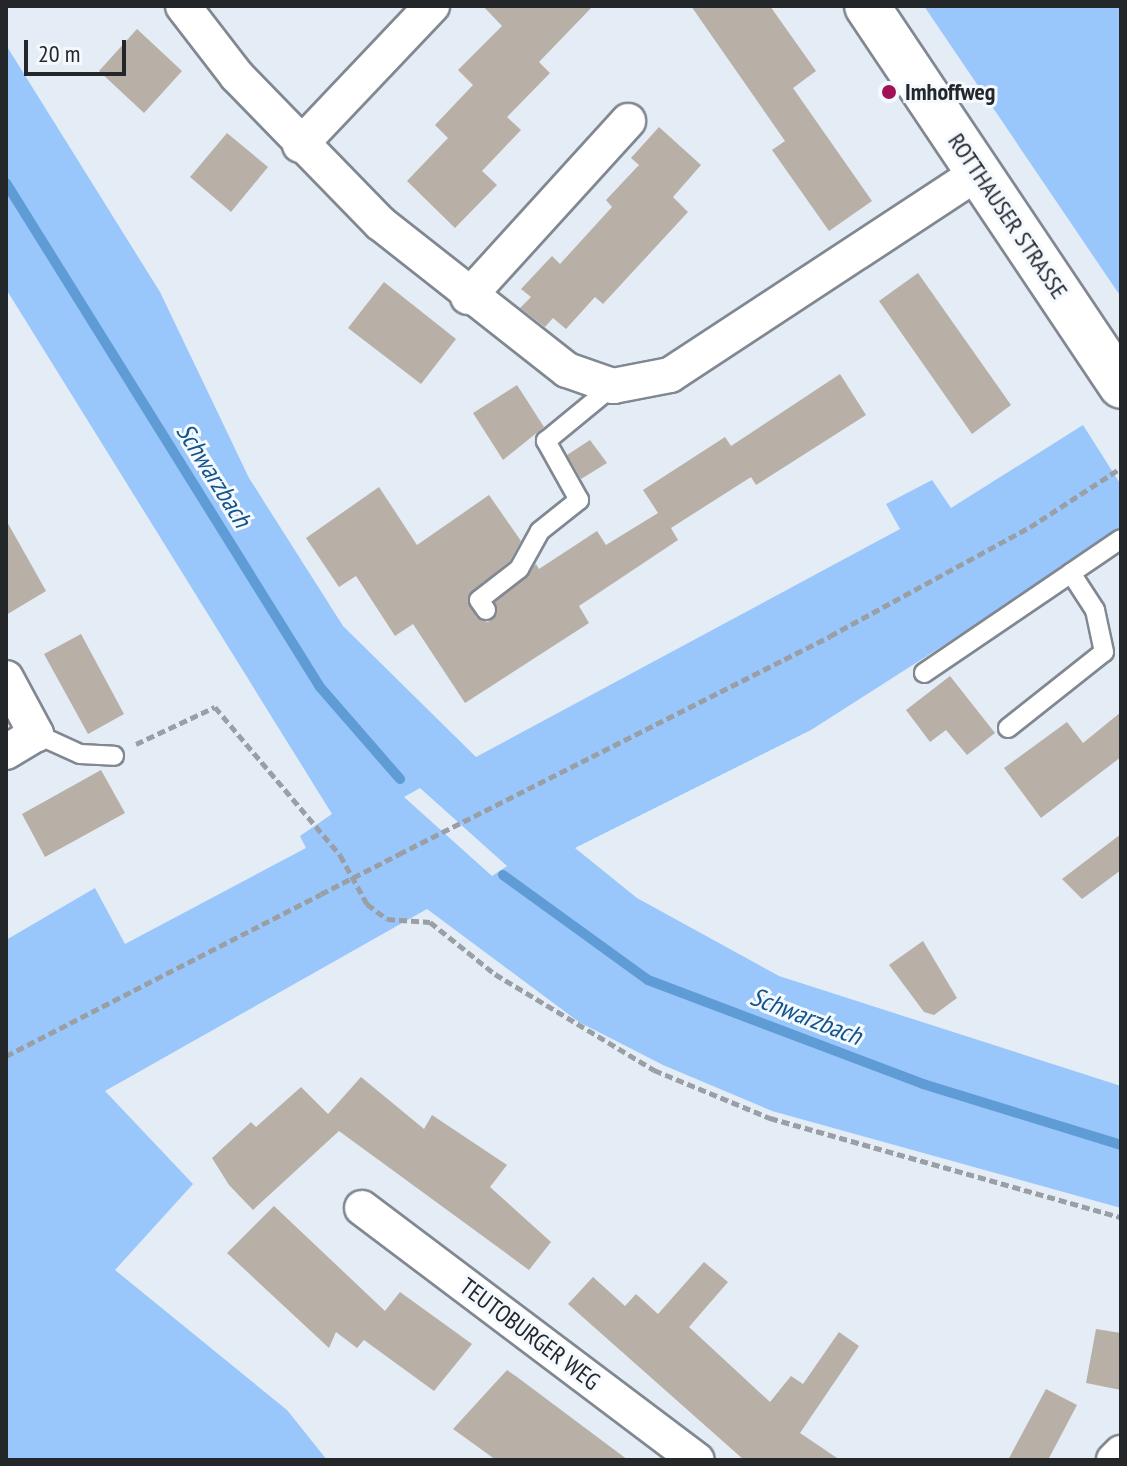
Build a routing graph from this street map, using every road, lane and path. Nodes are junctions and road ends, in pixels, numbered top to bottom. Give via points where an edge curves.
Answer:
1 (183, 6) edge
2 (432, 6) edge
3 (867, 6) edge
4 (628, 121) dead end
5 (300, 145) junction
6 (979, 172) junction
7 (468, 297) junction
8 (613, 386) junction
9 (1121, 386) edge
10 (1121, 468) edge
11 (1121, 539) edge
12 (1071, 573) junction
13 (486, 610) dead end
14 (924, 673) dead end
15 (6, 678) edge
16 (1008, 728) dead end
17 (36, 734) junction
18 (6, 752) edge
19 (114, 756) joint
20 (6, 1056) edge
21 (362, 1208) dead end
22 (1121, 1217) edge
23 (1121, 1453) edge
24 (697, 1460) edge
25 (1114, 1460) edge

1 - 5 street
2 - 5 street
3 - 6 main road, ROTTHAUSER STRASSE
4 - 7 street
5 - 7 street
6 - 8 street via 670,375
6 - 9 main road, ROTTHAUSER STRASSE
7 - 8 street via 567,370
8 - 13 lane via 546,441 579,500 540,531 519,569 479,600
10 - 20 path, bridge via 830,636
11 - 12 lane
12 - 14 lane
12 - 16 lane via 1095,610 1104,652
15 - 17 street
17 - 18 street
17 - 19 lane via 80,754
19 - 22 path via 215,707 340,855 367,904 387,919 430,922 495,974 654,1070 770,1118
21 - 24 street, TEUTOBURGER WEG
23 - 25 street

